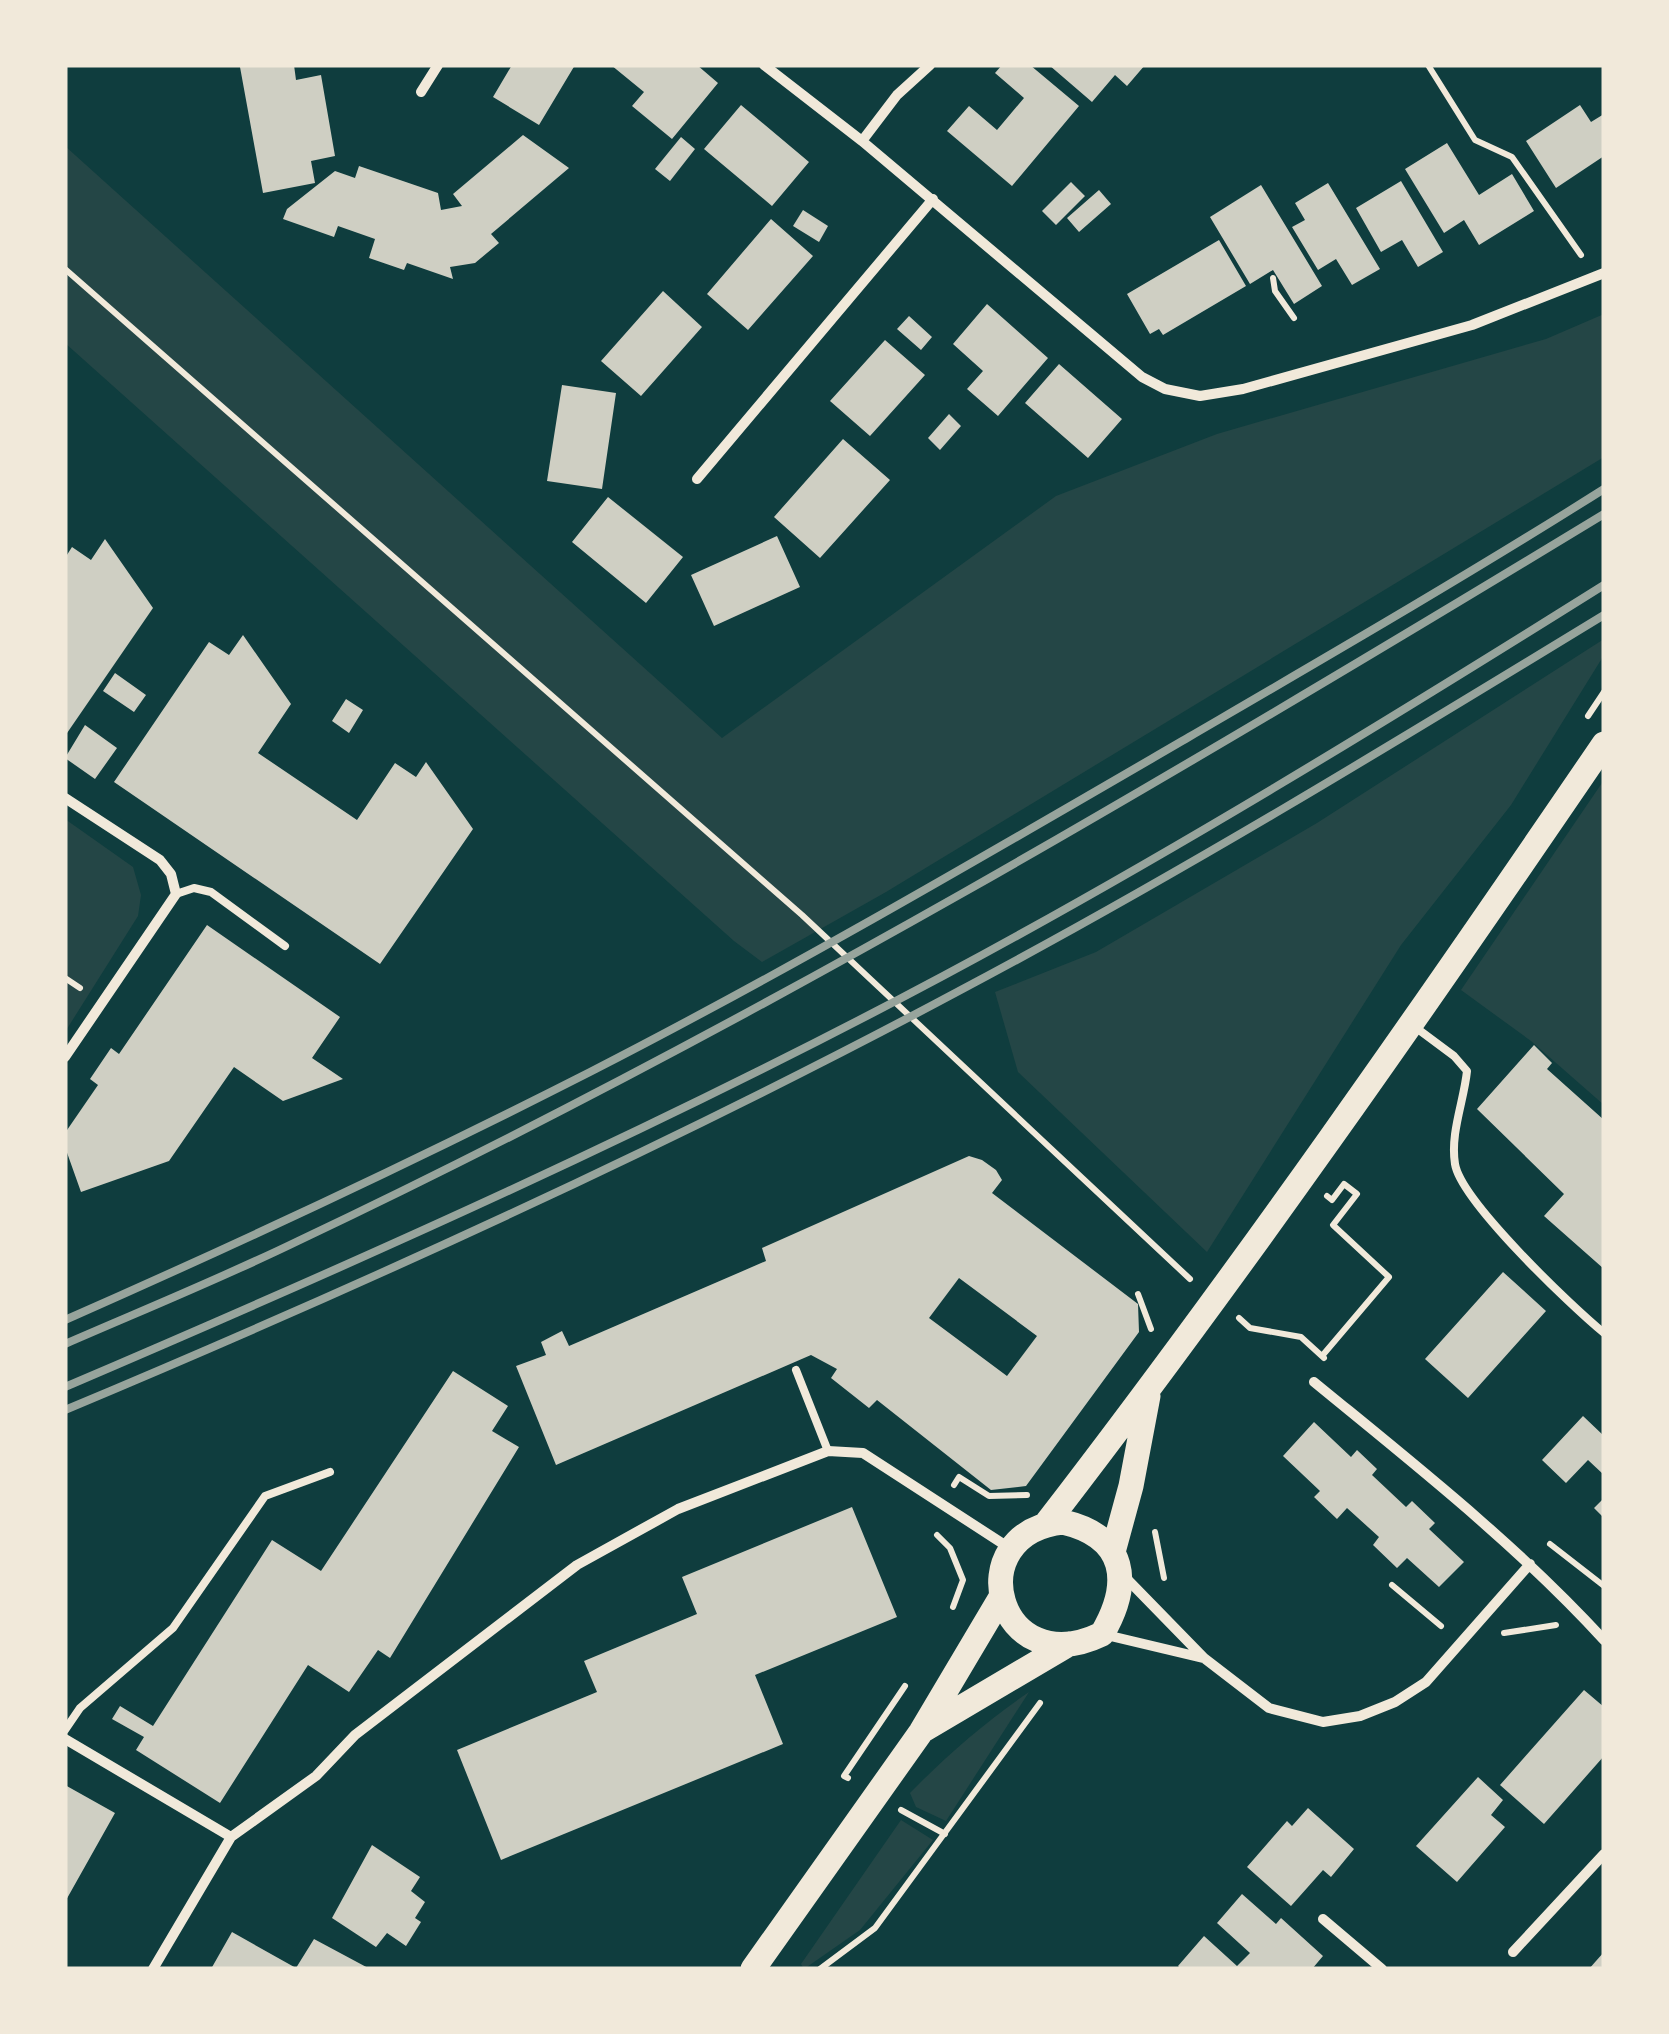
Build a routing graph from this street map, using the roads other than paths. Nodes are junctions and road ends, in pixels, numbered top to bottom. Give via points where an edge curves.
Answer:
1 (438, 65) edge
2 (764, 65) edge
3 (930, 65) edge
4 (420, 92) dead end
5 (862, 140) junction
6 (933, 199) junction
7 (1600, 275) edge
8 (697, 479) dead end
9 (1604, 744) edge
10 (65, 798) edge
11 (176, 894) junction
12 (285, 946) dead end
13 (1412, 1026) junction
14 (65, 1057) edge
15 (1604, 1333) edge
16 (796, 1370) dead end
17 (1314, 1382) dead end
18 (1149, 1391) junction
19 (828, 1450) junction
20 (330, 1472) dead end
21 (1046, 1524) junction
22 (1011, 1549) junction
23 (1116, 1561) junction
24 (1530, 1564) junction
25 (1000, 1598) junction
26 (1102, 1634) junction
27 (1604, 1640) edge
28 (1069, 1644) junction
29 (1204, 1658) junction
30 (65, 1730) edge
31 (921, 1732) junction
32 (65, 1738) edge
33 (231, 1837) junction
34 (1604, 1854) edge
35 (1324, 1919) dead end
36 (1513, 1952) dead end
37 (153, 1969) edge
38 (753, 1969) edge
39 (1382, 1969) edge

1 - 4 street
2 - 5 street
3 - 5 street
5 - 6 street
6 - 7 street via 1142,377 1200,396 1472,324
6 - 8 street
9 - 13 main road
10 - 11 street via 160,860
11 - 12 lane via 211,892
11 - 14 street
13 - 15 lane via 1467,1071 1454,1135 1465,1191
13 - 18 main road
16 - 19 lane
17 - 24 street
18 - 21 main road
18 - 23 main road
19 - 22 street via 863,1453
19 - 33 street via 678,1509 577,1565
20 - 30 lane via 265,1496 173,1628 80,1708
21 - 22 main road via 1026,1532
21 - 23 main road via 1084,1527
22 - 25 main road
23 - 26 main road via 1121,1592
23 - 29 street
24 - 27 street
24 - 29 street via 1426,1682 1360,1716 1323,1722 1269,1708
25 - 28 main road via 1020,1631
25 - 31 main road
26 - 28 main road
26 - 29 street
28 - 31 main road
31 - 38 main road
32 - 33 street
33 - 37 street
34 - 36 street
35 - 39 street

